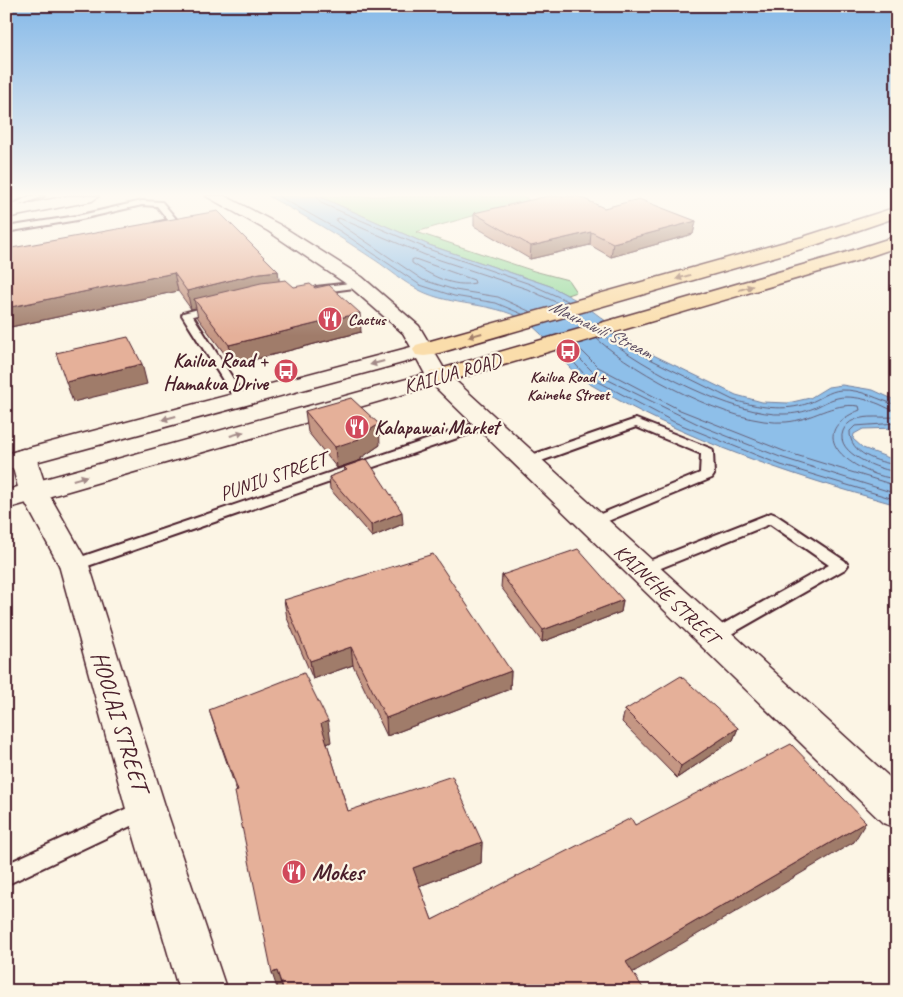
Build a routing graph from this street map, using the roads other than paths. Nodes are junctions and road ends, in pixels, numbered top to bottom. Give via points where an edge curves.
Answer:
1 (298, 243) edge
2 (804, 243) edge
3 (893, 243) edge
4 (359, 285) junction
5 (306, 290) edge
6 (227, 304) edge
7 (424, 350) junction
8 (438, 377) junction
9 (240, 399) junction
10 (485, 424) junction
11 (14, 459) edge
12 (525, 462) junction
13 (33, 491) junction
14 (6, 500) edge
15 (591, 523) junction
16 (74, 565) junction
17 (641, 570) junction
18 (713, 637) junction
19 (146, 808) junction
20 (897, 810) edge
21 (6, 875) edge
22 (203, 991) edge

1 - 4 main road, KAINEHE STREET
2 -> 7 main road, KAILUA ROAD
8 -> 3 main road, KAILUA ROAD
4 - 5 lane
4 - 7 main road, KAINEHE STREET via 412,330
6 - 9 lane via 187,315
7 - 8 main road, KAINEHE STREET
7 -> 9 main road, KAILUA ROAD
8 - 10 main road, KAINEHE STREET
13 -> 8 main road, KAILUA ROAD
9 -> 11 main road, KAILUA ROAD
10 - 12 main road, KAINEHE STREET
10 - 16 lane, PUNIU STREET
11 - 13 main road, HOOLAI STREET
12 - 15 main road, KAINEHE STREET
12 - 15 lane via 636,423 707,452 708,475
13 - 14 main road, KAILUA ROAD
13 - 16 main road, HOOLAI STREET
15 - 17 main road, KAINEHE STREET
16 - 19 main road, HOOLAI STREET
17 - 18 main road, KAINEHE STREET
17 - 18 lane via 771,518 840,565
18 - 20 main road, KAINEHE STREET
19 - 21 lane
19 - 22 main road, HOOLAI STREET

